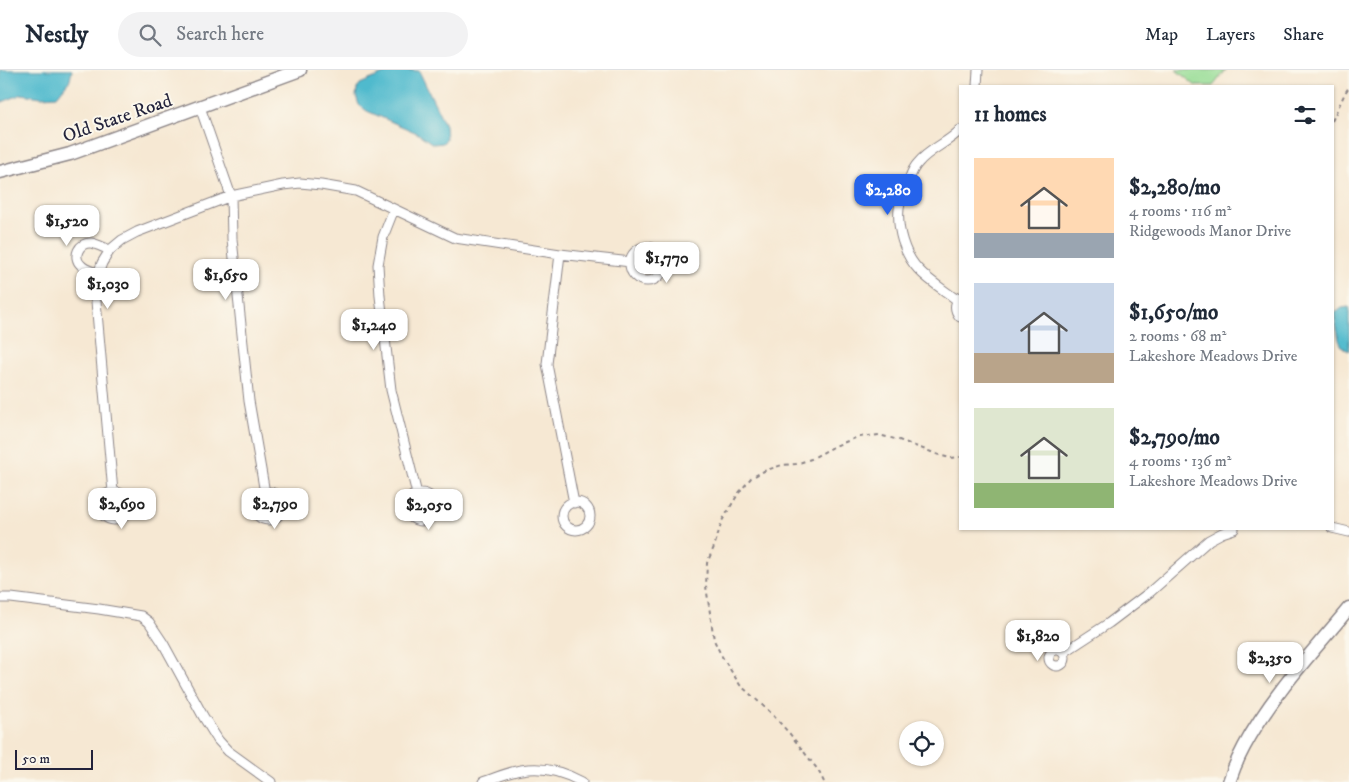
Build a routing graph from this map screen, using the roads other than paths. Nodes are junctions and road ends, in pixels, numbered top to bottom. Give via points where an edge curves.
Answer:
1 (300, 70) edge
2 (978, 70) edge
3 (977, 85) edge
4 (200, 108) junction
5 (959, 131) edge
6 (0, 172) edge
7 (230, 196) junction
8 (394, 208) junction
9 (110, 250) junction
10 (560, 254) junction
11 (631, 262) dead end
12 (98, 274) junction
13 (958, 298) edge
14 (959, 315) edge
15 (113, 492) dead end
16 (265, 493) dead end
17 (416, 494) dead end
18 (574, 503) dead end
19 (1334, 528) edge
20 (1231, 530) edge
21 (1349, 532) edge
22 (0, 598) edge
23 (1349, 608) edge
24 (1063, 653) dead end
25 (271, 782) edge
26 (483, 782) edge
27 (582, 782) edge
28 (1228, 782) edge

1 - 4 street, Old State Road
2 - 3 street
4 - 6 street, Old State Road via 70,154
4 - 7 street
5 - 13 street via 918,163 902,194 899,209 903,242 917,268 929,280
7 - 8 street via 300,183 356,191
7 - 9 street via 137,232
7 - 16 street via 248,393
8 - 10 street via 455,238
8 - 17 street via 383,237 378,265 380,296 391,390
9 - 12 street
9 - 12 street via 92,243 79,249 78,262
10 - 11 street
10 - 18 street via 547,364
12 - 15 street via 96,307
13 - 14 street via 956,309
19 - 21 street
20 - 24 street via 1209,540 1150,592
22 - 25 street via 141,616 163,643 218,740
23 - 28 street via 1267,710 1244,747
26 - 27 street via 532,769 551,770

